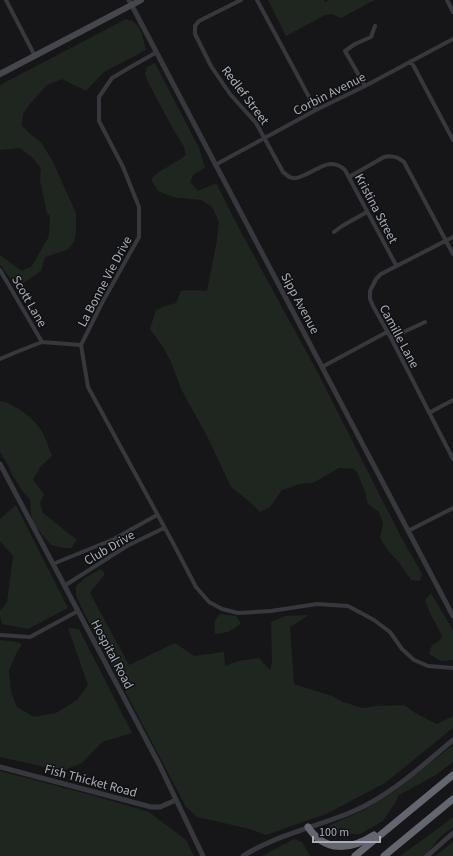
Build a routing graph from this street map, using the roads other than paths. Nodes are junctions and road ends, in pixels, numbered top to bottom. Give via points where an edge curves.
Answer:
1 (6, 0) edge
2 (140, 0) edge
3 (241, 0) edge
4 (257, 0) edge
5 (447, 0) edge
6 (131, 2) edge
7 (453, 12) edge
8 (375, 26) dead end
9 (453, 39) edge
10 (157, 52) junction
11 (35, 56) junction
12 (412, 61) junction
13 (0, 74) edge
14 (365, 86) junction
15 (316, 110) junction
16 (265, 138) junction
17 (453, 140) edge
18 (215, 165) junction
19 (349, 177) junction
20 (367, 212) junction
21 (334, 232) dead end
22 (453, 237) edge
23 (446, 241) junction
24 (453, 254) edge
25 (396, 266) junction
26 (0, 270) edge
27 (425, 322) dead end
28 (387, 332) junction
29 (391, 338) junction
30 (42, 342) junction
31 (82, 345) junction
32 (0, 359) edge
33 (322, 367) junction
34 (453, 400) edge
35 (429, 413) junction
36 (453, 459) edge
37 (0, 464) edge
38 (453, 508) edge
39 (157, 515) junction
40 (164, 528) junction
41 (408, 531) junction
42 (53, 564) junction
43 (64, 586) junction
44 (78, 612) junction
45 (453, 616) edge
46 (0, 635) edge
47 (453, 668) edge
48 (453, 740) edge
49 (0, 767) edge
50 (453, 774) edge
51 (453, 799) edge
52 (176, 800) junction
53 (396, 822) junction
54 (308, 828) junction
55 (453, 833) edge
56 (409, 835) junction
57 (203, 856) edge
58 (244, 856) edge
59 (355, 856) edge
60 (384, 856) edge
61 (389, 856) edge
62 (427, 856) edge

1 - 11 street
2 - 6 main road
3 - 16 street, Redlef Street via 199,22 194,30 221,82 256,122
4 - 15 street
5 - 7 street
6 - 10 street, Sipp Avenue
6 - 11 main road
8 - 14 street via 371,37 345,52
9 - 12 street, Corbin Avenue
10 - 18 street, Sipp Avenue
10 - 31 street, La Bonne Vie Drive via 112,78 99,97 99,120 123,167 139,207 139,237
11 - 13 main road
12 - 14 street, Corbin Avenue
12 - 17 street
14 - 15 street, Corbin Avenue
15 - 16 street, Corbin Avenue
16 - 18 street, Corbin Avenue
16 - 19 street, Kristina Street via 287,176 300,178 324,166 335,164 345,170
18 - 33 street, Sipp Avenue
19 - 20 street, Kristina Street
19 - 23 street via 384,157 400,158
20 - 21 street
20 - 25 street, Kristina Street
22 - 23 street, Camille Lane
23 - 24 street
23 - 25 street, Camille Lane
25 - 28 street, Camille Lane via 381,274 370,291 370,299
26 - 30 street, Scott Lane
27 - 29 street
28 - 29 street, Camille Lane
28 - 33 street
29 - 35 street, Camille Lane
30 - 31 street
30 - 32 street
31 - 39 street, La Bonne Vie Drive via 88,387
33 - 41 street, Sipp Avenue
34 - 35 street
35 - 36 street, Camille Lane
37 - 42 street, Hospital Road
38 - 41 street
39 - 40 street, La Bonne Vie Drive
39 - 42 street via 114,539
40 - 43 street, Club Drive via 128,546
40 - 47 street, La Bonne Vie Drive via 196,587 209,602 222,609 238,613 317,604 348,606 390,632 402,650 414,660 428,666
41 - 45 street, Sipp Avenue
42 - 43 street, Hospital Road
43 - 44 street, Hospital Road
44 - 46 street via 30,637
44 - 52 street, Hospital Road
48 - 54 street via 376,800
49 - 52 street, Fish Thicket Road via 151,807 160,807
50 - 53 highway
51 - 56 highway
52 - 57 street, Hospital Road
53 - 54 highway via 366,840 345,847 325,843
53 - 59 highway
54 - 58 street via 277,839
55 - 62 street
56 - 60 highway
56 - 61 highway

